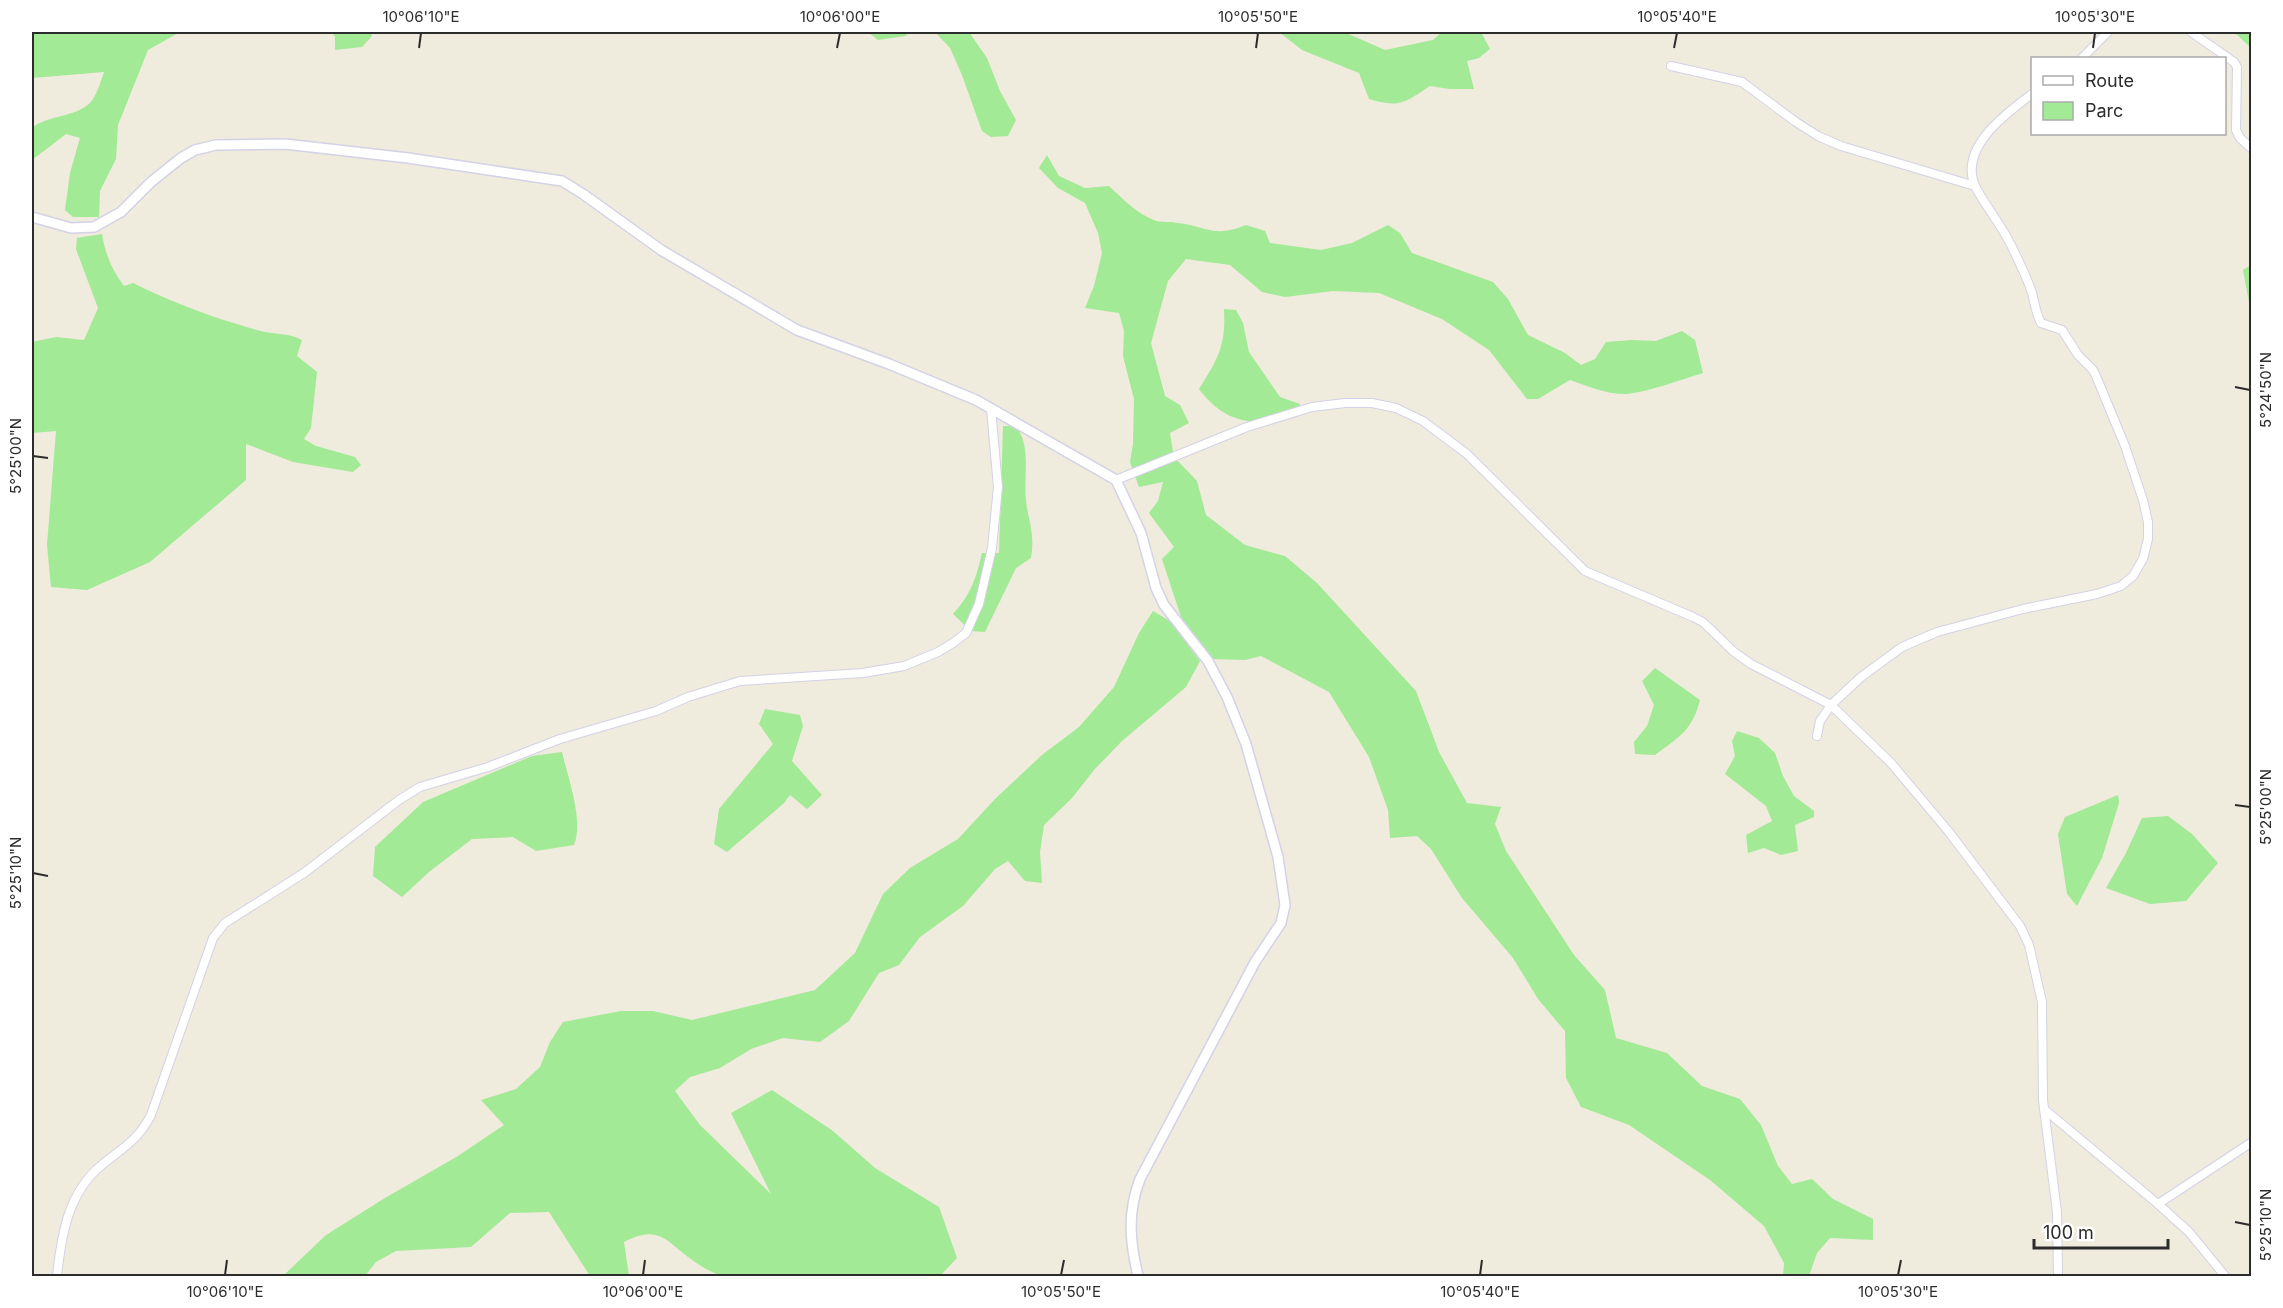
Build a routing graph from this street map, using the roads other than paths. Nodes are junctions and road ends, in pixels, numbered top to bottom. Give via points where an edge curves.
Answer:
1 (2108, 32) edge
2 (2192, 32) edge
3 (2083, 57) edge
4 (1671, 66) dead end
5 (2031, 95) edge
6 (2252, 149) edge
7 (1975, 186) junction
8 (32, 217) edge
9 (991, 409) junction
10 (1116, 480) junction
11 (1831, 705) junction
12 (1818, 736) dead end
13 (2044, 1109) junction
14 (2252, 1142) edge
15 (2158, 1204) junction
16 (57, 1276) edge
17 (1138, 1276) edge
18 (2058, 1276) edge
19 (2225, 1276) edge

1 - 3 street
2 - 6 street via 2237,67 2236,130
4 - 7 street via 1742,82 1796,122 1841,146
5 - 7 street via 1978,145 1973,158
7 - 11 street via 2007,236 2025,275 2037,317 2041,323 2062,330 2093,370 2143,500 2148,530 2143,559 2121,586 1917,639 1861,677
8 - 9 street via 71,228 94,227 121,212 181,158 216,145 285,144 546,178 572,186 661,250 796,330 889,364
9 - 10 street
9 - 16 street via 998,487 996,520 978,604 966,633 938,652 904,666 863,673 740,681 420,787 304,873 225,923 213,938 150,1116 138,1137 79,1190 61,1244
10 - 11 street via 1247,427 1312,407 1372,403 1396,408 1423,421 1467,454 1585,571 1694,617 1751,664
10 - 17 street via 1141,533 1164,605 1208,661 1246,744 1280,867 1285,904 1281,923 1255,962 1140,1179 1130,1225
11 - 12 street via 1820,721
11 - 13 street via 1898,772 2020,926 2030,945 2042,1002
13 - 15 street
13 - 18 street via 2058,1212
14 - 15 street
15 - 19 street via 2189,1232

